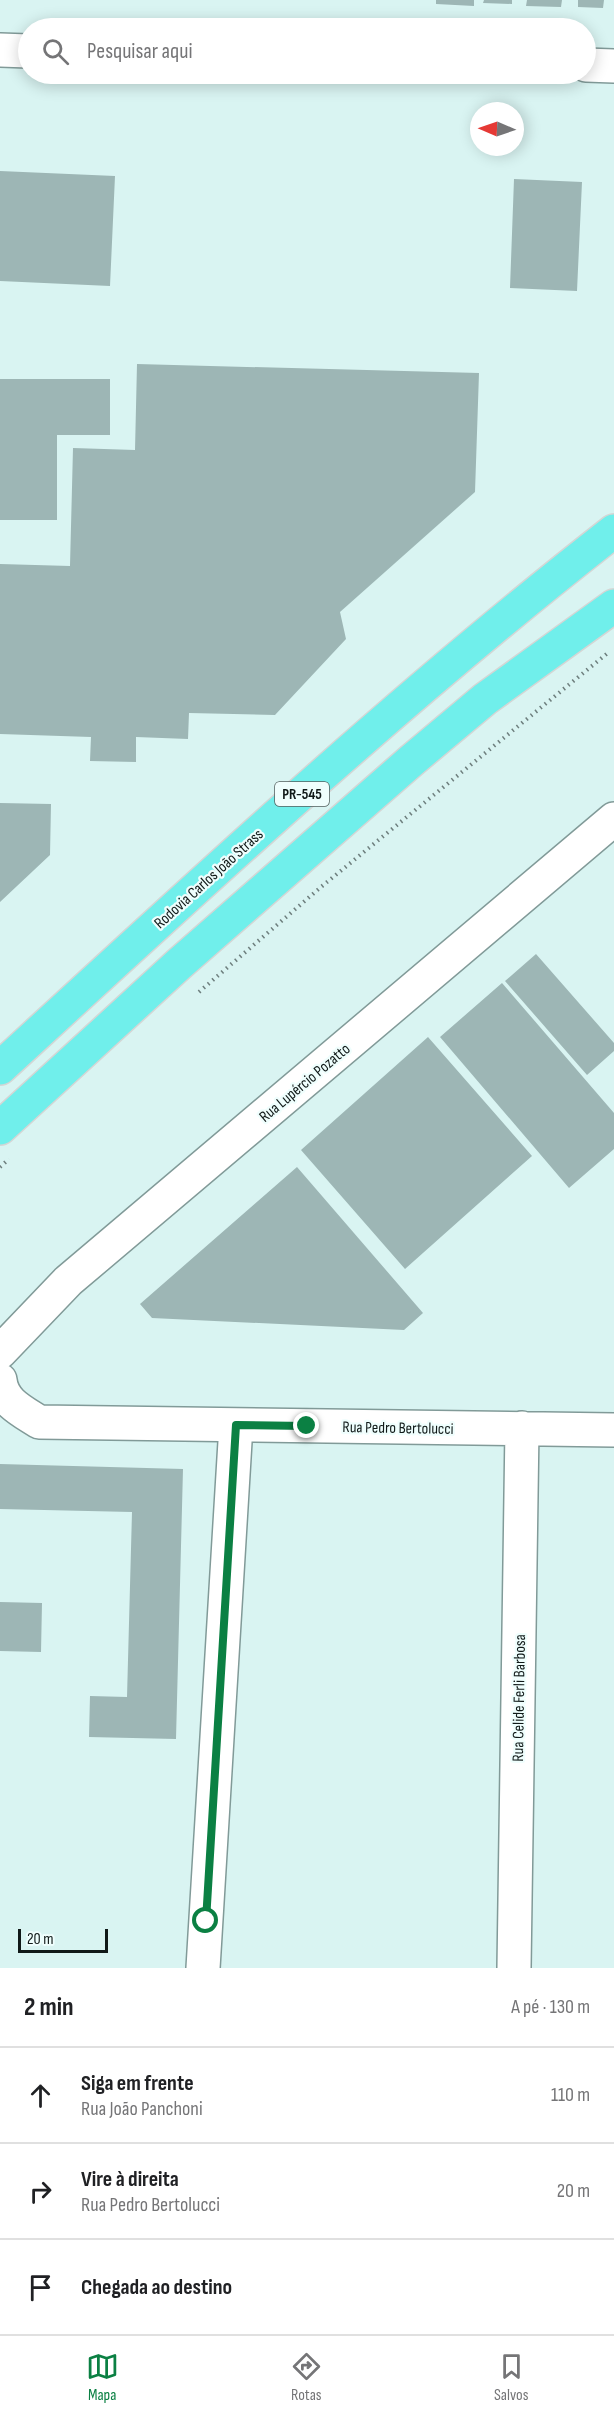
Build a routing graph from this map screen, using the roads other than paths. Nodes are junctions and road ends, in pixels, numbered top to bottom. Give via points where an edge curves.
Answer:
1 (0, 50) edge
2 (18, 51) edge
3 (596, 65) edge
4 (614, 66) edge
5 (614, 531) edge
6 (614, 606) edge
7 (614, 819) edge
8 (0, 1068) edge
9 (9, 1140) edge
10 (0, 1352) edge
11 (0, 1380) edge
12 (236, 1425) junction
13 (522, 1428) junction
14 (614, 1430) edge
15 (203, 1968) edge
16 (514, 1968) edge

1 - 2 street
3 - 4 street
5 - 8 highway, Rodovia Carlos João Strass / PR-545 via 542,587 310,786
6 - 9 highway, PR-545 via 485,699 179,964
7 - 10 street, Rua Lupércio Pozatto via 68,1281
11 - 12 street, Rua Pedro Bertolucci via 9,1403 39,1422
12 - 13 street, Rua Pedro Bertolucci
12 - 15 street
13 - 14 street, Rua Pedro Bertolucci
13 - 16 street, Rua Celide Ferli Barbosa

